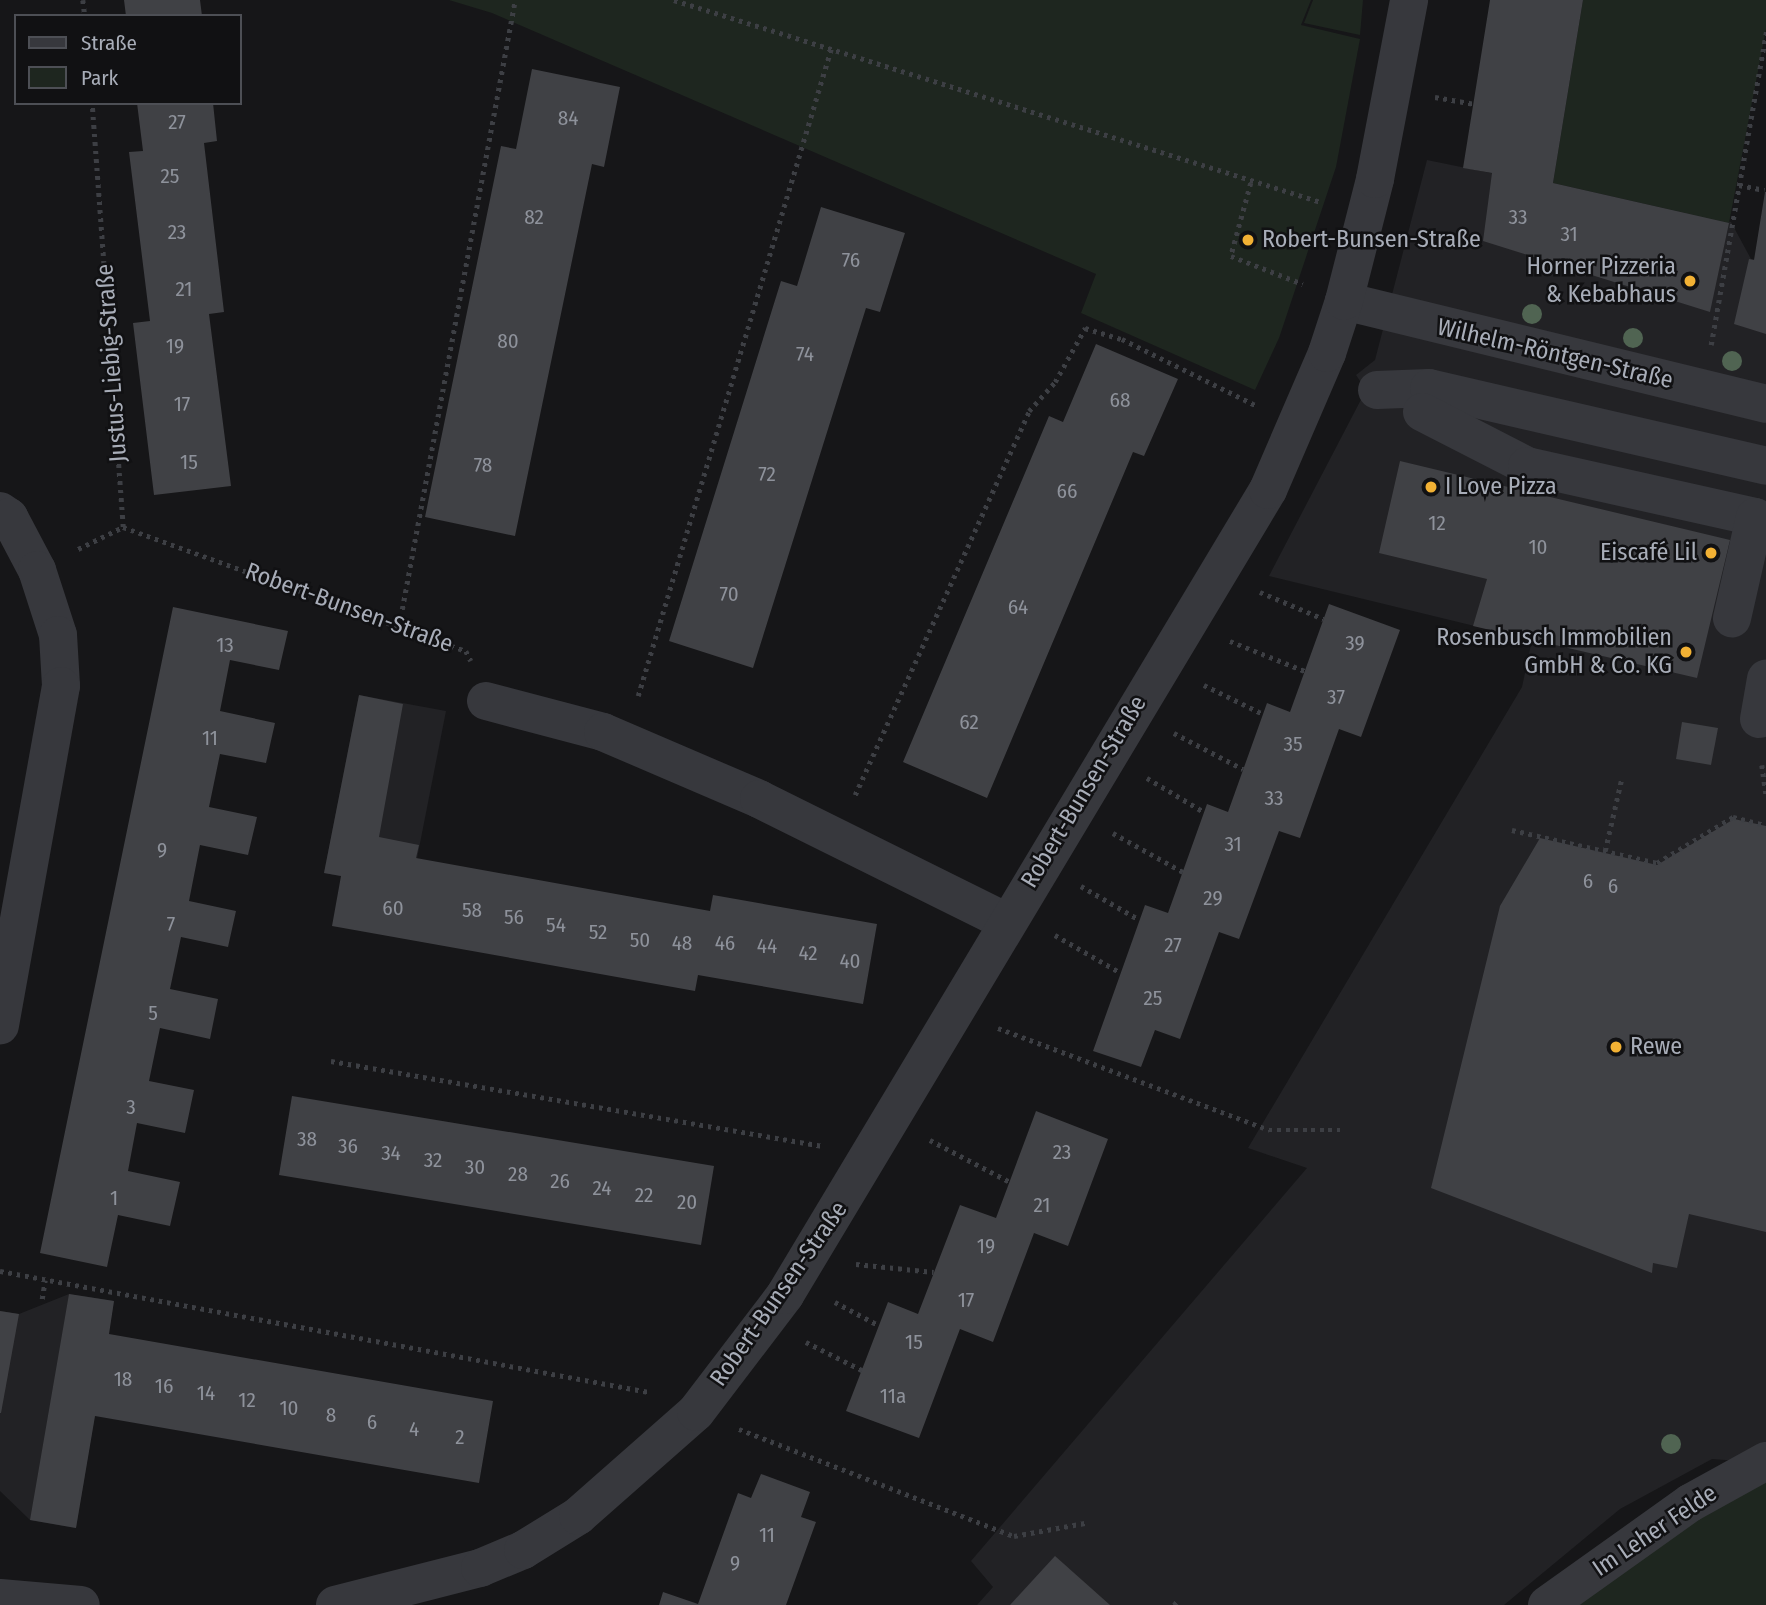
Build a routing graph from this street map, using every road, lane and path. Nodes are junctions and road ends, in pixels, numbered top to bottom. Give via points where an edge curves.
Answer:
1 (515, 0) edge
2 (674, 0) edge
3 (1409, 0) edge
4 (1766, 32) edge
5 (831, 49) junction
6 (1759, 70) junction
7 (1766, 71) edge
8 (92, 105) edge
9 (1251, 183) junction
10 (1739, 185) junction
11 (1765, 190) edge
12 (1366, 213) junction
13 (1345, 301) junction
14 (1704, 389) junction
15 (1766, 404) edge
16 (1296, 425) junction
17 (1525, 432) junction
18 (1634, 434) junction
19 (1766, 466) edge
20 (1624, 486) junction
21 (0, 511) edge
22 (123, 527) junction
23 (37, 570) junction
24 (1217, 574) junction
25 (1732, 618) dead end
26 (1324, 619) dead end
27 (1187, 624) junction
28 (399, 626) junction
29 (1162, 666) junction
30 (1305, 671) dead end
31 (1766, 679) edge
32 (486, 701) joint
33 (1133, 712) junction
34 (1263, 714) dead end
35 (1760, 736) joint
36 (623, 740) junction
37 (1108, 752) junction
38 (1243, 769) dead end
39 (1622, 777) dead end
40 (1766, 795) edge
41 (1073, 810) junction
42 (1204, 812) dead end
43 (1766, 825) edge
44 (1512, 830) dead end
45 (836, 837) junction
46 (1605, 851) junction
47 (1042, 861) junction
48 (1183, 872) dead end
49 (1008, 916) junction
50 (1140, 920) dead end
51 (1121, 973) dead end
52 (956, 1012) junction
53 (0, 1026) edge
54 (331, 1061) dead end
55 (892, 1120) junction
56 (1343, 1130) dead end
57 (868, 1159) junction
58 (1010, 1182) dead end
59 (810, 1254) junction
60 (0, 1271) edge
61 (934, 1272) dead end
62 (45, 1280) junction
63 (42, 1299) dead end
64 (765, 1322) junction
65 (862, 1370) dead end
66 (700, 1407) junction
67 (1766, 1461) edge
68 (1085, 1524) dead end
69 (0, 1598) edge
70 (81, 1605) edge
71 (335, 1605) edge
72 (1547, 1605) edge

1 - 28 path
2 - 5 path
3 - 12 street, Robert-Bunsen-Straße
4 - 6 path
5 - 9 path
5 - 36 path
6 - 7 path
6 - 10 path
8 - 22 path, Justus-Liebig-Straße
9 - 12 path
9 - 13 path via 1231,256
10 - 11 path
10 - 14 path
12 - 13 street, Robert-Bunsen-Straße
13 - 14 street, Wilhelm-Röntgen-Straße
13 - 16 street, Robert-Bunsen-Straße
14 - 15 street, Wilhelm-Röntgen-Straße
16 - 24 street, Robert-Bunsen-Straße via 1263,500
16 - 45 path via 1122,339 1085,328 1055,382 1029,411
17 - 17 street via 1388,395 1429,388
17 - 18 street
17 - 20 street
18 - 19 street
18 - 20 street via 1627,457 1547,437 1543,452 1628,473
20 - 25 street via 1755,517
21 - 23 street via 9,517
22 - 23 path
22 - 28 path, Robert-Bunsen-Straße
23 - 53 street via 58,635 61,687
24 - 26 path
24 - 27 street, Robert-Bunsen-Straße
27 - 29 street, Robert-Bunsen-Straße
27 - 30 path
28 - 32 path, Robert-Bunsen-Straße via 467,651
29 - 33 street, Robert-Bunsen-Straße
29 - 34 path
31 - 35 street
32 - 36 street
33 - 37 street, Robert-Bunsen-Straße
33 - 38 path
35 - 40 path
36 - 45 street
37 - 41 street, Robert-Bunsen-Straße
37 - 42 path
39 - 46 path
41 - 47 street, Robert-Bunsen-Straße
41 - 48 path
43 - 46 path via 1733,817 1657,863
44 - 46 path
45 - 49 street
47 - 49 street, Robert-Bunsen-Straße
47 - 50 path
49 - 51 path
49 - 52 street, Robert-Bunsen-Straße
52 - 55 street, Robert-Bunsen-Straße
52 - 56 path via 1269,1130
54 - 57 path via 800,1139
55 - 57 street, Robert-Bunsen-Straße
55 - 58 path
57 - 59 street, Robert-Bunsen-Straße
59 - 61 path via 874,1268
59 - 64 street, Robert-Bunsen-Straße
60 - 62 path
62 - 63 path
62 - 66 path
64 - 65 path
64 - 66 street, Robert-Bunsen-Straße
66 - 68 path via 1014,1536
66 - 71 street, Robert-Bunsen-Straße via 578,1516 523,1550 480,1569
67 - 72 street, Im Leher Felde via 1690,1503
69 - 70 street

